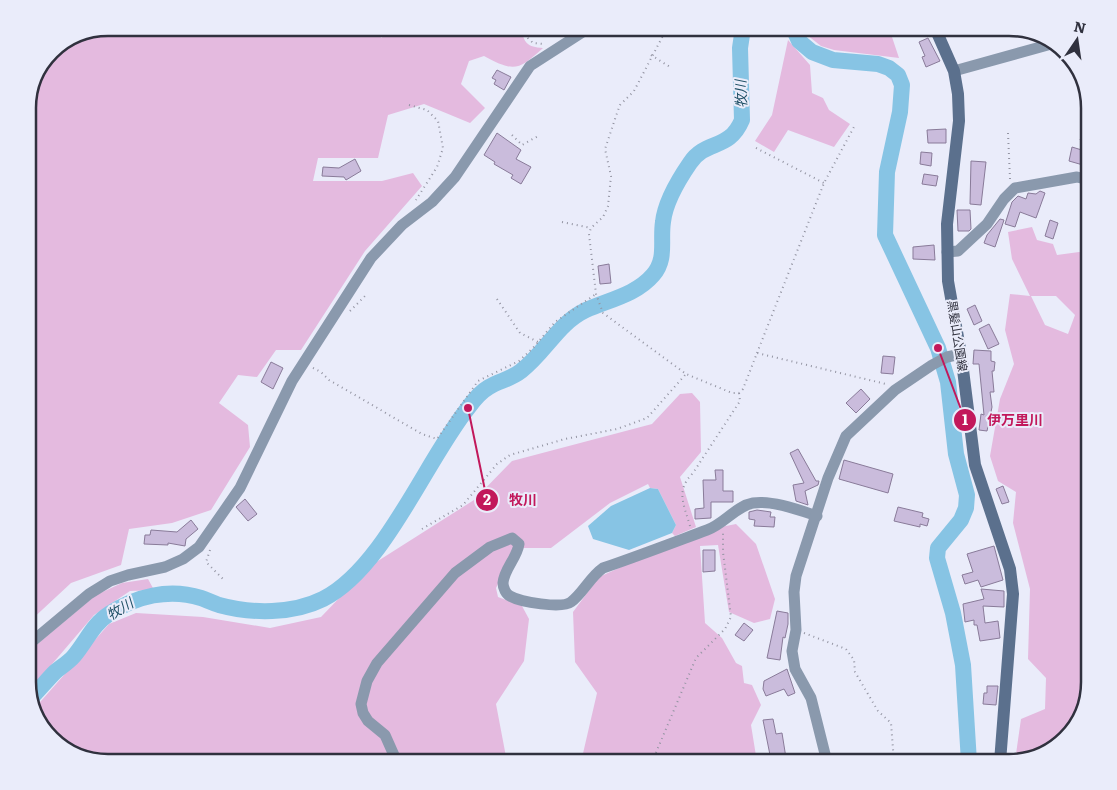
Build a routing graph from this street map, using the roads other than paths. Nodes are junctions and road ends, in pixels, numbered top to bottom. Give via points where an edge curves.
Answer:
1 (576, 36) edge
2 (939, 36) edge
3 (1044, 46) edge
4 (954, 71) junction
5 (1081, 178) edge
6 (947, 252) junction
7 (961, 354) junction
8 (817, 516) junction
9 (36, 638) edge
10 (393, 754) edge
11 (825, 754) edge
12 (1001, 754) edge

1 - 9 street via 530,66 455,177 371,258 302,364 254,463 199,547 165,567 128,575 96,589
2 - 4 main road, 黒髪山公園線
3 - 4 street
4 - 6 main road, 黒髪山公園線 via 959,121 947,224
5 - 6 street via 1014,188 987,224 958,251
6 - 7 main road, 黒髪山公園線 via 948,281
7 - 8 street via 932,365 895,390 846,436
7 - 12 main road, 黒髪山公園線 via 975,465 1010,569 1013,594
8 - 10 street via 770,504 744,505 724,522 602,568 571,602 554,606 506,593 505,577 519,544 512,538 490,547 455,573 377,663 367,681 361,704 363,713 384,735
8 - 11 street via 796,576 796,630 792,651 795,669 811,698

